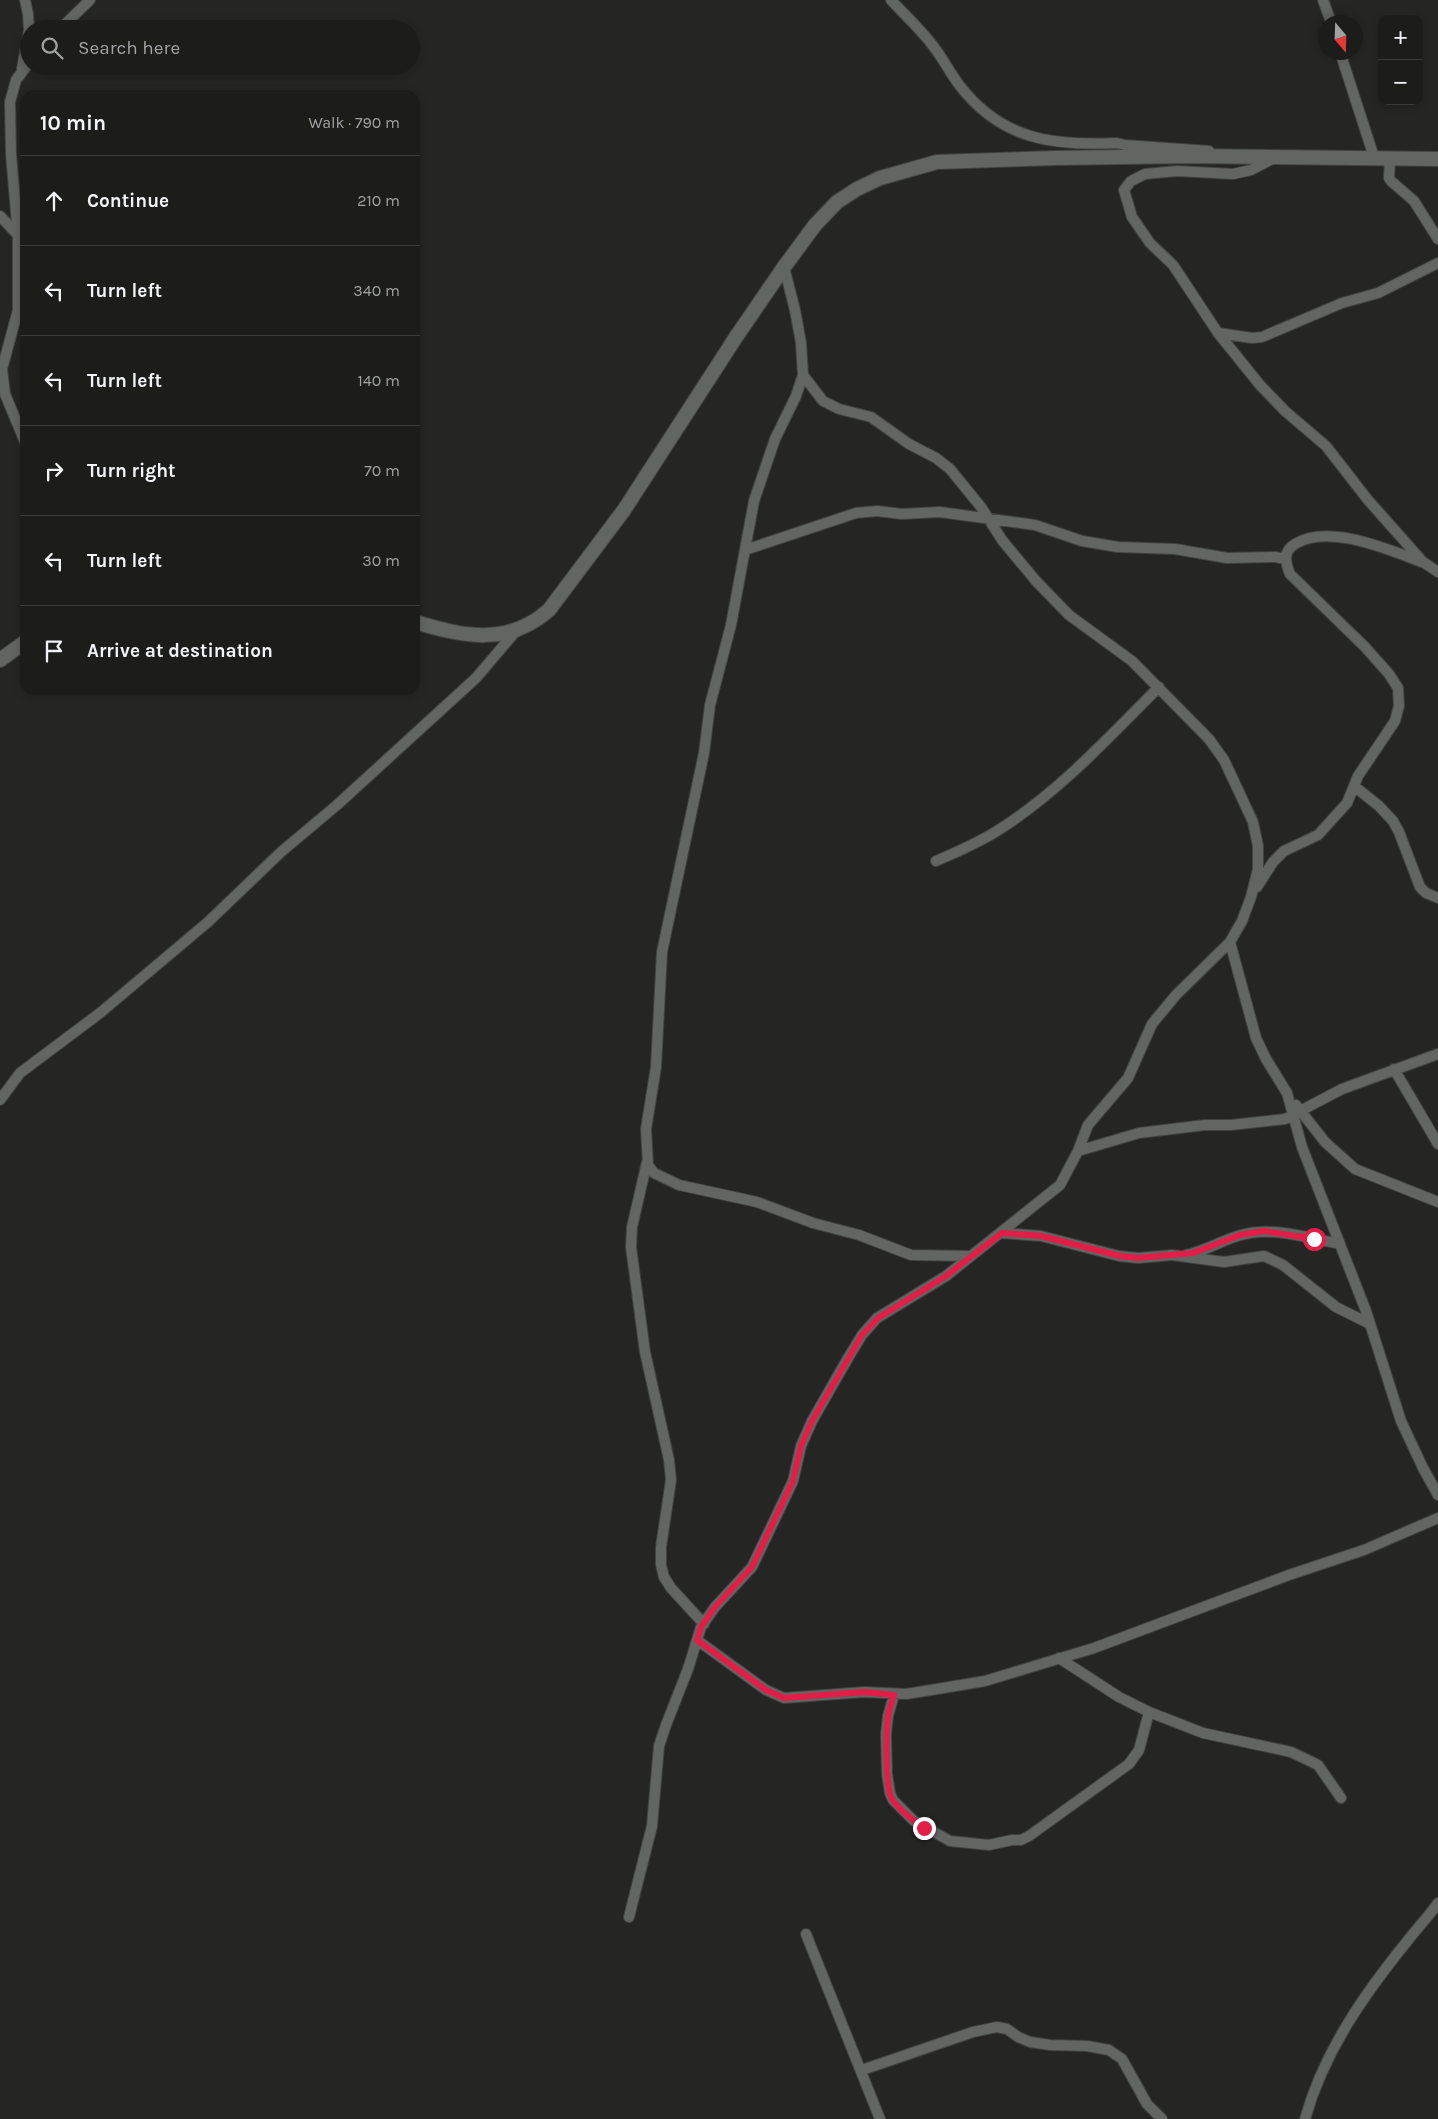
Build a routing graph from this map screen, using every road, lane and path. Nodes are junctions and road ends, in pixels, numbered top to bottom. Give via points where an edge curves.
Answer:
1 (25, 0) edge
2 (90, 0) edge
3 (891, 0) edge
4 (1323, 0) edge
5 (1328, 15) edge
6 (28, 20) edge
7 (69, 20) edge
8 (1343, 60) edge
9 (21, 75) edge
10 (1230, 156) junction
11 (1276, 157) junction
12 (1374, 158) junction
13 (1390, 158) junction
14 (1438, 159) edge
15 (0, 216) edge
16 (18, 235) junction
17 (1438, 240) edge
18 (1438, 263) edge
19 (784, 267) junction
20 (1218, 333) junction
21 (803, 375) junction
22 (20, 430) edge
23 (989, 519) junction
24 (745, 550) junction
25 (1286, 559) junction
26 (1422, 562) junction
27 (1438, 572) edge
28 (420, 624) edge
29 (516, 631) junction
30 (20, 646) edge
31 (0, 660) edge
32 (1158, 687) junction
33 (1354, 786) junction
34 (936, 860) dead end
35 (1251, 897) junction
36 (1438, 898) edge
37 (1230, 942) junction
38 (1438, 1054) edge
39 (1394, 1069) junction
40 (0, 1100) edge
41 (1297, 1113) junction
42 (1438, 1144) edge
43 (1078, 1151) junction
44 (647, 1162) junction
45 (1438, 1202) edge
46 (1002, 1233) junction
47 (1340, 1244) junction
48 (970, 1256) junction
49 (1182, 1256) junction
50 (1370, 1324) junction
51 (1438, 1495) edge
52 (1438, 1518) edge
53 (704, 1624) junction
54 (697, 1640) junction
55 (1059, 1658) junction
56 (894, 1695) junction
57 (1149, 1712) junction
58 (1342, 1798) dead end
59 (1438, 1903) edge
60 (629, 1917) dead end
61 (806, 1934) dead end
62 (862, 2070) junction
63 (880, 2119) edge
64 (1162, 2119) edge
65 (1305, 2119) edge

1 - 6 street
2 - 7 street
3 - 10 street via 930,42 973,101 995,120 1016,132 1068,144 1117,143 1187,148
4 - 5 street
8 - 12 street
9 - 16 street via 10,102
10 - 11 street
10 - 19 street via 1056,158 922,165 880,178 837,202 815,225
11 - 12 street
11 - 20 street via 1251,170 1233,174 1177,171 1145,174 1131,181 1124,190 1132,217 1173,265
12 - 13 street
13 - 14 street
13 - 17 street via 1389,178 1414,201
15 - 16 street
16 - 22 street via 18,310 2,369 5,394
18 - 20 street via 1378,293 1342,303 1262,337
19 - 21 street via 801,344
19 - 29 street via 624,510 569,586 541,617
20 - 26 street via 1260,385 1326,446
21 - 23 street via 817,396 830,406 872,417 936,458 961,481
21 - 24 street via 764,469
23 - 24 street via 940,512 868,512 839,518
23 - 25 street via 1035,525 1082,541 1118,547 1175,549 1227,558
23 - 32 street via 1002,540 1069,615 1132,660
24 - 44 street via 725,650 710,705 704,753 662,952 656,1067 646,1129
25 - 26 street via 1291,546 1320,536 1367,543
25 - 33 street via 1294,579 1380,664 1398,688 1399,706 1395,722 1368,759
26 - 27 street
28 - 29 street via 475,636
29 - 40 street via 476,678 281,852 208,922 100,1013 20,1073
30 - 31 street
32 - 34 street via 1062,783 996,832
32 - 35 street via 1209,739 1239,790 1253,822 1258,846 1258,868
33 - 35 street via 1347,803 1322,831 1290,848 1273,862
33 - 36 street via 1388,814 1399,832 1420,887
35 - 37 street
37 - 41 street via 1256,1038
37 - 43 street via 1152,1024 1128,1078 1088,1125
38 - 39 street
39 - 41 street via 1342,1088
39 - 42 street
41 - 43 street via 1278,1120 1139,1133
41 - 45 street via 1356,1169
41 - 47 street via 1302,1147
43 - 46 street via 1060,1185
44 - 48 street via 654,1173 679,1185 757,1202 813,1224 859,1235 911,1255
44 - 53 street via 632,1227 631,1247 645,1352 671,1480 661,1565 671,1588
46 - 48 street
46 - 49 street via 1041,1236 1120,1256
47 - 49 street via 1264,1231 1240,1235
47 - 50 street
48 - 53 street via 946,1276 878,1318 862,1335 812,1421 801,1446 793,1481 752,1567 715,1607
49 - 50 street via 1224,1262 1253,1256 1272,1258 1336,1308
50 - 51 street via 1401,1421
52 - 55 street via 1364,1550
53 - 54 street
54 - 56 street via 766,1690 784,1698 864,1692
54 - 60 street via 659,1746 652,1826
55 - 56 street via 985,1681
55 - 57 street via 1119,1697
56 - 57 street via 886,1734 887,1774 893,1800 914,1821 936,1835 950,1841 989,1845 1029,1836 1129,1764 1139,1750
57 - 58 street via 1203,1733 1291,1752 1318,1766
59 - 65 street via 1360,2005 1334,2047
61 - 62 street
62 - 63 street
62 - 64 street via 973,2032 997,2027 1030,2042 1109,2050 1122,2059 1147,2104

